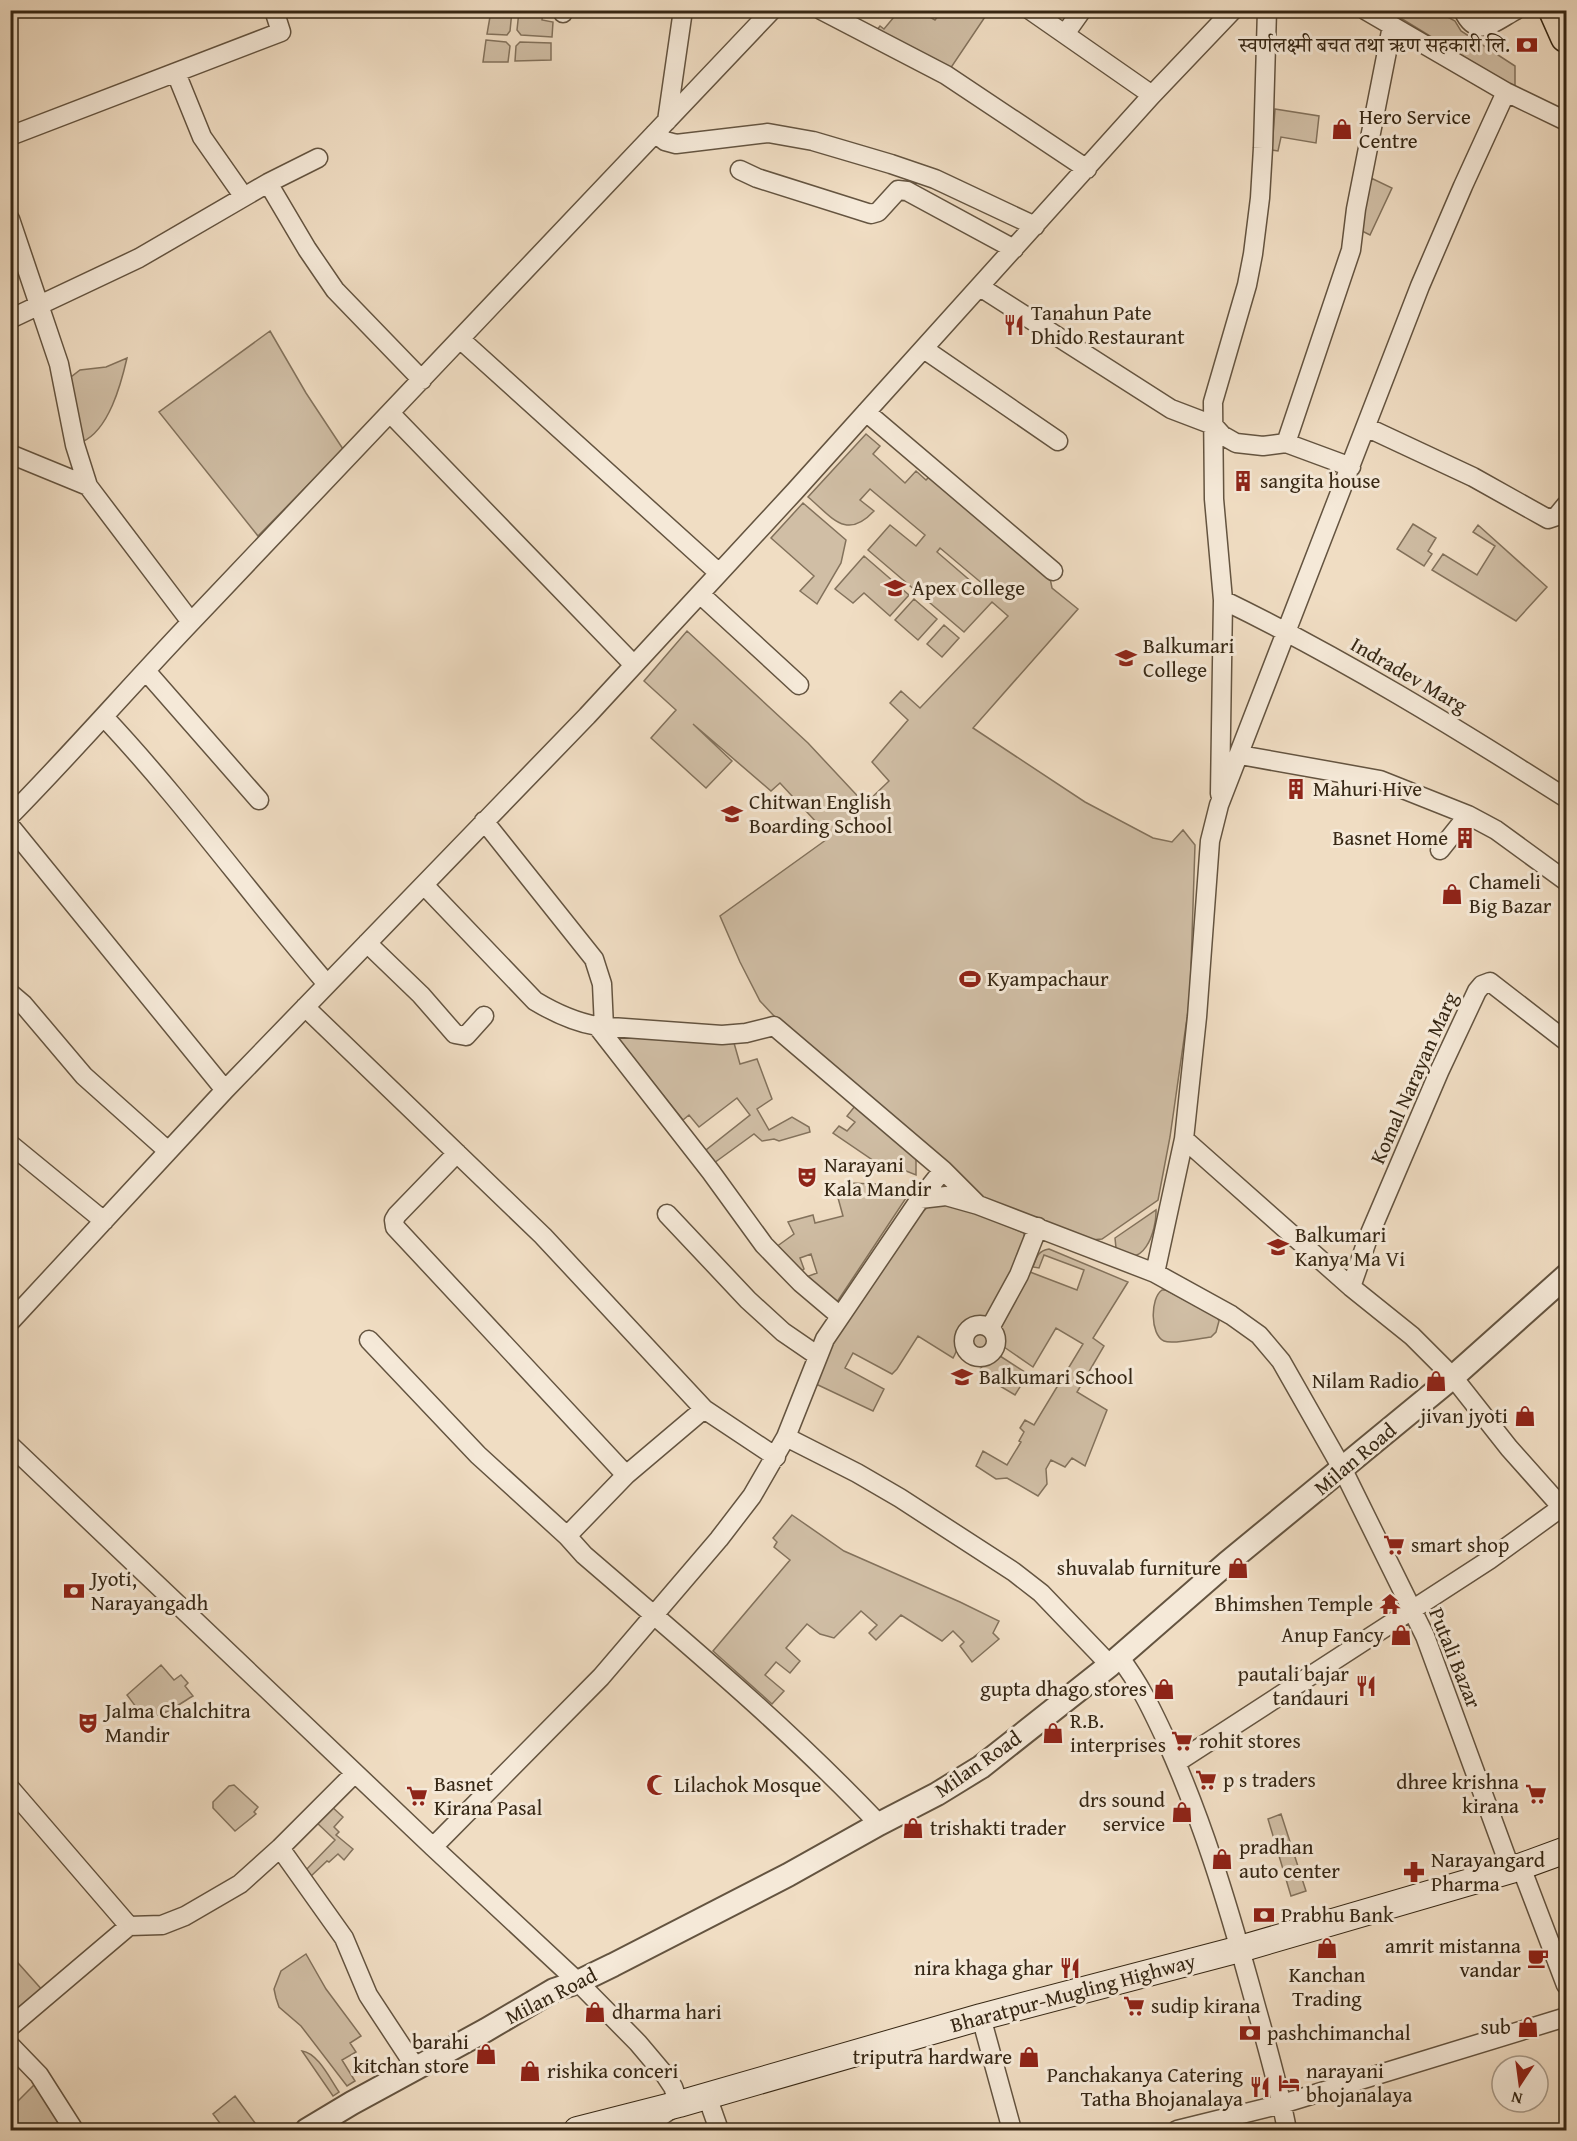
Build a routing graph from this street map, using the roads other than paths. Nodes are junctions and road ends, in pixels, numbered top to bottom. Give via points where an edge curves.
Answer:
1 (274, 10) edge
2 (683, 10) edge
3 (772, 10) edge
4 (820, 10) edge
5 (1030, 10) edge
6 (1082, 10) edge
7 (1233, 10) edge
8 (1267, 10) edge
9 (1365, 10) edge
10 (1462, 10) edge
11 (1516, 10) edge
12 (1554, 10) edge
13 (1392, 26) junction
14 (1065, 34) junction
15 (1566, 36) edge
16 (176, 73) junction
17 (1506, 92) junction
18 (1152, 95) junction
19 (1566, 121) edge
20 (661, 127) junction
21 (10, 136) edge
22 (318, 158) dead end
23 (1087, 169) junction
24 (740, 170) dead end
25 (268, 183) junction
26 (244, 198) junction
27 (10, 219) edge
28 (1035, 226) junction
29 (1014, 249) junction
30 (980, 287) junction
31 (39, 305) junction
32 (10, 319) edge
33 (460, 339) junction
34 (924, 349) junction
35 (423, 380) junction
36 (866, 412) junction
37 (391, 414) junction
38 (1213, 425) junction
39 (1366, 427) junction
40 (1058, 441) dead end
41 (1286, 443) junction
42 (10, 454) edge
43 (1351, 467) junction
44 (88, 486) junction
45 (1566, 505) edge
46 (1053, 571) dead end
47 (718, 573) junction
48 (700, 594) junction
49 (1223, 600) junction
50 (191, 622) junction
51 (1287, 631) junction
52 (634, 665) junction
53 (146, 671) junction
54 (799, 686) dead end
55 (104, 717) junction
56 (1240, 754) junction
57 (1566, 798) edge
58 (259, 800) dead end
59 (1219, 805) junction
60 (1468, 815) junction
61 (10, 816) edge
62 (484, 821) junction
63 (10, 826) edge
64 (1440, 850) dead end
65 (1566, 881) edge
66 (424, 885) junction
67 (367, 944) junction
68 (327, 984) junction
69 (10, 993) edge
70 (305, 1008) junction
71 (484, 1016) dead end
72 (600, 1026) junction
73 (1566, 1041) edge
74 (225, 1090) junction
75 (1184, 1139) junction
76 (10, 1144) edge
77 (168, 1152) junction
78 (458, 1153) junction
79 (943, 1170) junction
80 (920, 1200) junction
81 (978, 1205) junction
82 (667, 1214) dead end
83 (104, 1221) junction
84 (1038, 1227) junction
85 (1155, 1273) junction
86 (1566, 1276) edge
87 (1351, 1287) junction
88 (840, 1316) junction
89 (10, 1322) edge
90 (990, 1328) dead end
91 (369, 1340) dead end
92 (818, 1356) junction
93 (1453, 1377) junction
94 (704, 1409) junction
95 (786, 1437) junction
96 (10, 1445) edge
97 (776, 1457) junction
98 (1343, 1470) junction
99 (626, 1475) junction
100 (1564, 1509) edge
101 (567, 1536) junction
102 (1412, 1609) junction
103 (654, 1616) junction
104 (1114, 1661) junction
105 (1176, 1763) junction
106 (355, 1773) junction
107 (10, 1788) edge
108 (879, 1824) junction
109 (433, 1847) junction
110 (280, 1848) junction
111 (1566, 1850) edge
112 (1516, 1868) junction
113 (129, 1926) junction
114 (1240, 1949) junction
115 (578, 1982) junction
116 (1566, 1985) edge
117 (981, 2017) junction
118 (1566, 2017) edge
119 (10, 2027) edge
120 (10, 2045) edge
121 (416, 2068) junction
122 (708, 2096) junction
123 (680, 2104) junction
124 (1282, 2104) junction
125 (74, 2130) edge
126 (307, 2130) edge
127 (577, 2130) edge
128 (640, 2130) edge
129 (719, 2130) edge
130 (1012, 2130) edge
131 (1177, 2130) edge
132 (1287, 2130) edge

1 - 16 street via 281,32
2 - 20 street
3 - 20 street
4 - 23 street via 946,75
5 - 14 street
6 - 14 street
7 - 18 street
8 - 38 street via 1260,198 1253,254 1213,402
9 - 13 street
10 - 11 street via 1468,22 1481,27
12 - 15 highway
13 - 17 street
13 - 41 street via 1351,250
14 - 18 street
16 - 21 street
16 - 26 street via 202,137
17 - 19 street
17 - 39 street via 1420,286
18 - 23 street
20 - 28 street via 665,141 676,144 768,133 813,141 934,179
20 - 33 street
22 - 25 street
23 - 28 street
24 - 29 street via 871,214 878,212 898,190 907,190
25 - 26 street
25 - 35 street via 335,290
26 - 31 street via 139,258
27 - 31 street
28 - 29 street
29 - 30 street
30 - 34 street
30 - 38 street via 1171,409
31 - 32 street
31 - 44 street via 59,364 75,445
33 - 35 street
33 - 47 street
34 - 36 street
34 - 40 street
35 - 37 street
36 - 46 street
36 - 47 street
37 - 50 street
37 - 52 street
38 - 41 street via 1236,443
38 - 49 street via 1214,499
39 - 43 street
39 - 45 street via 1473,477 1548,519 1557,516
41 - 43 street
42 - 44 street
43 - 51 street
44 - 50 street
47 - 48 street
48 - 52 street
48 - 54 street
49 - 51 street, Indradev Marg
49 - 59 street
50 - 53 street
51 - 56 street
51 - 57 street, Indradev Marg via 1460,731
52 - 62 street
53 - 55 street
53 - 58 street
55 - 61 street
55 - 68 street via 149,765
56 - 59 street
56 - 60 street via 1380,780
59 - 75 street via 1210,841
60 - 64 street
60 - 65 street via 1523,848
62 - 66 street
62 - 72 street via 594,959 602,984
63 - 74 street
66 - 67 street
66 - 72 street via 535,1001 580,1023
67 - 68 street
67 - 71 street via 455,1034 466,1036
68 - 70 street
69 - 77 street via 84,1076
70 - 74 street
70 - 78 street
72 - 79 street via 722,1035 774,1026
72 - 88 street via 764,1245
73 - 87 street, Komal Narayan Marg via 1490,982 1482,985 1439,1072
74 - 77 street
75 - 85 street
75 - 87 street
76 - 83 street
77 - 83 street
78 - 94 street via 543,1236
78 - 99 street via 397,1215 395,1227
79 - 80 street
79 - 81 street
80 - 81 street, Putali Bazar via 946,1196
80 - 88 street
81 - 84 street, Putali Bazar
82 - 92 street via 748,1300 783,1332
83 - 89 street
84 - 85 street, Putali Bazar
84 - 90 street via 1020,1275
85 - 98 street, Putali Bazar via 1259,1335 1281,1361
86 - 93 street, Milan Road
87 - 93 street via 1412,1336
88 - 92 street
91 - 101 street via 478,1455
92 - 95 street
93 - 98 street, Milan Road
93 - 100 street
94 - 97 street
94 - 99 street
95 - 97 street
95 - 104 street via 891,1493 1014,1572
96 - 106 street
97 - 103 street via 752,1496
98 - 102 street, Putali Bazar
98 - 104 street, Milan Road
99 - 101 street
100 - 102 street
101 - 103 street
102 - 105 street
102 - 112 street, Putali Bazar
103 - 108 street via 736,1685
103 - 109 street via 601,1677
104 - 105 street via 1129,1670
104 - 108 street, Milan Road via 981,1767
105 - 114 street via 1208,1844
106 - 109 street
106 - 110 street
107 - 113 street
108 - 115 street, Milan Road
109 - 115 street
110 - 113 street via 240,1884 185,1916 162,1925
110 - 121 street via 344,1938 368,1995
111 - 112 main road, Bharatpur-Mugling Highway
112 - 114 main road, Bharatpur-Mugling Highway
112 - 116 street, Putali Bazar
113 - 119 street
114 - 117 main road, Bharatpur-Mugling Highway
114 - 124 street
115 - 121 street, Milan Road via 554,1990
115 - 123 street via 665,2075
117 - 122 main road, Bharatpur-Mugling Highway
117 - 130 street
118 - 124 street
120 - 125 street via 39,2075
121 - 126 street, Milan Road
122 - 123 main road, Bharatpur-Mugling Highway
122 - 129 street
123 - 127 main road, Bharatpur-Mugling Highway
123 - 128 street
124 - 131 street
124 - 132 street

